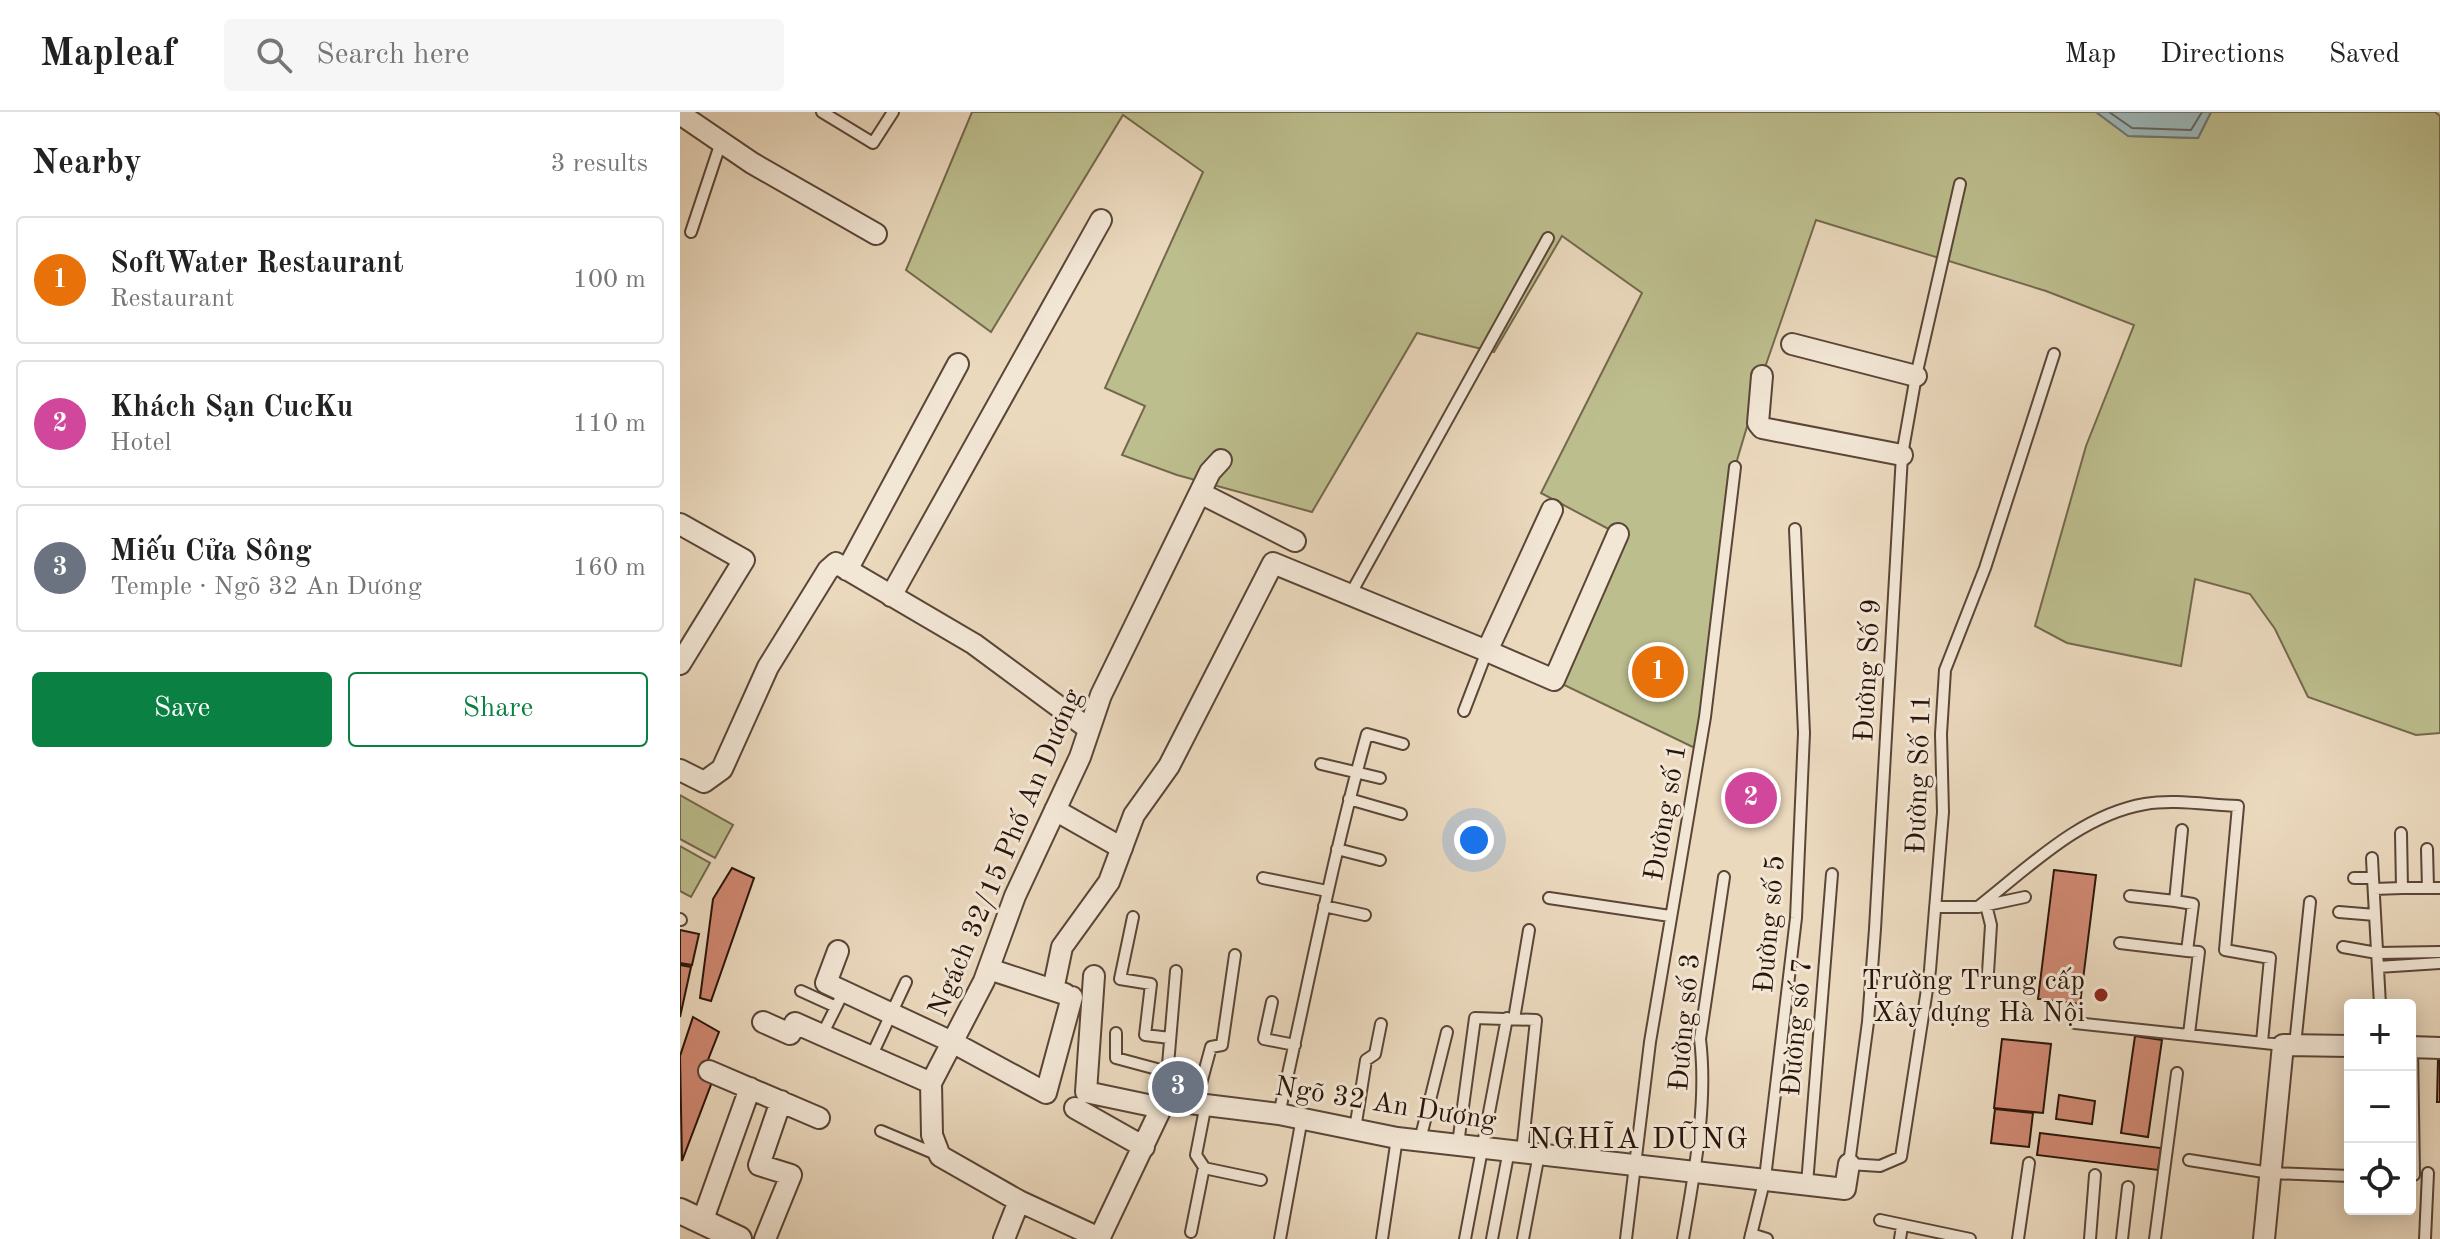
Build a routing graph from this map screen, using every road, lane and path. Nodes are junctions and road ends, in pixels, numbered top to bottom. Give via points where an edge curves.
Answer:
1 (822, 112) edge
2 (893, 112) edge
3 (680, 114) edge
4 (721, 142) junction
5 (1960, 184) dead end
6 (1101, 220) dead end
7 (691, 232) dead end
8 (876, 234) dead end
9 (1548, 238) dead end
10 (1792, 344) dead end
11 (2054, 354) dead end
12 (958, 364) dead end
13 (1762, 376) dead end
14 (1916, 376) junction
15 (1902, 455) junction
16 (1221, 460) dead end
17 (1735, 467) dead end
18 (1200, 493) junction
19 (1552, 510) dead end
20 (680, 524) edge
21 (1795, 529) dead end
22 (1618, 534) dead end
23 (1295, 541) dead end
24 (847, 570) junction
25 (1350, 595) junction
26 (891, 596) junction
27 (1487, 651) junction
28 (680, 664) edge
29 (1464, 711) dead end
30 (1089, 729) junction
31 (1403, 744) dead end
32 (1321, 764) dead end
33 (680, 770) edge
34 (1356, 772) junction
35 (1380, 778) dead end
36 (1349, 799) junction
37 (1055, 810) junction
38 (1401, 814) dead end
39 (2182, 830) dead end
40 (2401, 833) dead end
41 (1122, 848) junction
42 (1337, 849) junction
43 (2427, 849) dead end
44 (2372, 858) dead end
45 (1380, 860) dead end
46 (1832, 874) dead end
47 (1724, 877) dead end
48 (1263, 878) dead end
49 (2354, 878) dead end
50 (2374, 884) junction
51 (2402, 888) junction
52 (2428, 888) junction
53 (2440, 888) edge
54 (1327, 891) junction
55 (2130, 896) dead end
56 (2025, 897) dead end
57 (1549, 898) dead end
58 (2175, 901) junction
59 (2310, 902) dead end
60 (1324, 906) junction
61 (1982, 906) junction
62 (1935, 907) junction
63 (2339, 912) dead end
64 (1365, 915) dead end
65 (2375, 915) junction
66 (1670, 916) junction
67 (1133, 917) dead end
68 (1529, 930) dead end
69 (2120, 943) dead end
70 (2343, 947) dead end
71 (838, 951) dead end
72 (2187, 951) junction
73 (2440, 952) edge
74 (2377, 953) junction
75 (1235, 955) dead end
76 (2440, 963) edge
77 (2378, 967) junction
78 (989, 969) junction
79 (1176, 971) dead end
80 (1988, 973) dead end
81 (1094, 976) dead end
82 (906, 982) dead end
83 (801, 991) dead end
84 (1072, 996) junction
85 (840, 999) junction
86 (2380, 999) edge
87 (1272, 1002) dead end
88 (891, 1013) junction
89 (1510, 1019) junction
90 (763, 1022) dead end
91 (2075, 1023) dead end
92 (1381, 1024) dead end
93 (1447, 1032) dead end
94 (1116, 1033) dead end
95 (2184, 1034) junction
96 (822, 1035) junction
97 (1170, 1038) junction
98 (952, 1042) junction
99 (2280, 1044) junction
100 (1295, 1045) junction
101 (2344, 1046) edge
102 (2416, 1047) edge
103 (2440, 1048) edge
104 (871, 1057) junction
105 (709, 1071) dead end
106 (2411, 1071) edge
107 (1168, 1072) junction
108 (2177, 1073) dead end
109 (931, 1083) junction
110 (750, 1088) junction
111 (781, 1101) junction
112 (1201, 1102) junction
113 (1163, 1104) junction
114 (1075, 1108) dead end
115 (1279, 1114) junction
116 (819, 1118) dead end
117 (1302, 1118) junction
118 (1355, 1129) junction
119 (881, 1131) dead end
120 (1397, 1138) junction
121 (1420, 1140) junction
122 (2412, 1143) edge
123 (1458, 1144) junction
124 (1144, 1147) junction
125 (1481, 1147) junction
126 (1523, 1152) junction
127 (940, 1156) junction
128 (2189, 1160) dead end
129 (2029, 1163) dead end
130 (1637, 1164) junction
131 (1849, 1164) junction
132 (1204, 1168) junction
133 (1694, 1173) junction
134 (2270, 1173) junction
135 (2434, 1173) edge
136 (2095, 1175) dead end
137 (2344, 1176) edge
138 (1765, 1178) junction
139 (1261, 1180) dead end
140 (1807, 1184) junction
141 (2128, 1187) dead end
142 (1019, 1201) junction
143 (680, 1211) edge
144 (1880, 1220) dead end
145 (702, 1222) junction
146 (1902, 1226) junction
147 (1191, 1232) dead end
148 (1750, 1236) edge
149 (1937, 1236) edge
150 (732, 1238) edge
151 (765, 1239) edge
152 (1004, 1239) edge
153 (1099, 1239) edge
154 (1280, 1239) edge
155 (1382, 1239) edge
156 (1465, 1239) edge
157 (1492, 1239) edge
158 (1523, 1239) edge
159 (1626, 1239) edge
160 (1683, 1239) edge
161 (1767, 1239) edge
162 (1900, 1239) edge
163 (1970, 1239) edge
164 (2018, 1239) edge
165 (2090, 1239) edge
166 (2122, 1239) edge
167 (2155, 1239) edge
168 (2264, 1239) edge
169 (2425, 1239) edge

1 - 2 lane via 873,143
3 - 4 street
4 - 7 lane
4 - 8 street
5 - 14 lane, Đường Số 9
6 - 26 street
9 - 25 lane
10 - 14 street
11 - 62 lane, Đường Số 11 via 1985,568 1945,670
12 - 24 street
13 - 15 street via 1762,428
14 - 15 lane, Đường Số 9
15 - 131 lane, Đường Số 9 via 1875,929
16 - 18 street, Ngách 32/15 Phố An Dương
17 - 66 lane, Đường số 1 via 1705,717
18 - 23 street
18 - 30 street, Ngách 32/15 Phố An Dương
19 - 27 street
20 - 28 street via 744,560
21 - 138 lane, Đường số 5 via 1804,733 1796,918
22 - 27 street via 1554,680
24 - 26 street
24 - 33 street via 836,563 828,570 768,667 722,769 704,782
25 - 27 street
25 - 41 street via 1273,563 1169,766 1134,815
26 - 30 street via 974,644
27 - 29 lane
30 - 37 street, Ngách 32/15 Phố An Dương
31 - 34 lane via 1367,734
32 - 34 lane
34 - 35 lane
34 - 36 lane
36 - 38 lane
36 - 42 lane
37 - 41 street
37 - 78 street, Ngách 32/15 Phố An Dương
39 - 58 lane
40 - 51 lane
41 - 84 street via 1109,882 1062,947
42 - 45 lane
42 - 54 lane
43 - 52 lane
44 - 50 lane
46 - 140 lane, Đường số 7
47 - 133 lane, Đường số 3 via 1700,1039 1703,1065
48 - 54 lane
49 - 50 lane
50 - 51 lane
50 - 65 lane
51 - 52 lane
52 - 53 lane
54 - 60 lane
55 - 58 lane
56 - 61 lane
57 - 66 lane
58 - 72 lane via 2193,904
59 - 99 lane
60 - 64 lane
60 - 100 lane
61 - 62 lane
61 - 80 lane via 1991,925
61 - 99 lane via 2084,827 2116,810 2149,803 2238,806 2225,950 2270,958
62 - 131 lane, Đường Số 11 via 1901,1157 1880,1166
63 - 65 lane
65 - 74 lane
66 - 130 lane, Đường số 1
67 - 97 lane via 1120,979 1151,984 1145,1035
68 - 89 lane
69 - 72 lane
70 - 74 lane
71 - 85 street via 826,983
72 - 95 lane via 2199,952
73 - 74 lane
74 - 77 lane
75 - 112 lane via 1222,1045 1211,1047
76 - 77 lane
77 - 86 lane
78 - 84 street
78 - 98 street, Ngách 32/15 Phố An Dương
79 - 97 lane
81 - 84 street
82 - 88 lane
83 - 85 lane
84 - 98 street via 1046,1093
84 - 113 street, Ngõ 32 An Dương via 1086,1092
85 - 88 street
85 - 96 lane
87 - 100 lane via 1264,1039
88 - 98 street
88 - 104 lane
89 - 123 lane via 1475,1018
89 - 125 lane
89 - 126 lane via 1536,1020
90 - 96 street via 790,1034 795,1023
91 - 95 lane
92 - 118 lane via 1375,1054 1366,1060
93 - 121 lane
94 - 107 lane via 1116,1058
95 - 99 lane
96 - 104 street
97 - 107 lane
98 - 109 street, Ngách 32/15 Phố An Dương
99 - 101 street
99 - 134 street
100 - 115 lane
102 - 103 street
104 - 109 street
105 - 110 street
106 - 122 lane
107 - 113 lane
108 - 167 lane
109 - 127 street, Ngách 32/15 Phố An Dương via 932,1135
110 - 111 street
110 - 145 street
111 - 116 street
111 - 151 street via 759,1165 791,1175
112 - 113 street, Ngõ 32 An Dương
112 - 115 street, Ngõ 32 An Dương
112 - 132 lane via 1196,1155
113 - 124 street
114 - 124 street
115 - 117 street, Ngõ 32 An Dương
117 - 118 street, Ngõ 32 An Dương
117 - 154 lane
118 - 120 street, Ngõ 32 An Dương
119 - 127 lane
120 - 121 street, Ngõ 32 An Dương
120 - 155 lane
121 - 123 street, Ngõ 32 An Dương
123 - 125 street, Ngõ 32 An Dương
124 - 153 street
125 - 126 street, Ngõ 32 An Dương
125 - 156 lane
126 - 130 street, Ngõ 32 An Dương
126 - 157 lane
126 - 158 lane
127 - 142 street
128 - 134 lane
129 - 164 lane
130 - 133 street, Ngõ 32 An Dương
130 - 159 lane, Đường số 1
131 - 140 street, Ngõ 32 An Dương via 1845,1189
132 - 139 lane
132 - 147 lane
133 - 138 street, Ngõ 32 An Dương
133 - 160 lane, Đường số 3
134 - 137 lane
134 - 168 street
135 - 169 lane
136 - 165 lane
138 - 140 street, Ngõ 32 An Dương
138 - 148 lane, Đường số 5
141 - 166 lane
142 - 152 street
142 - 153 street
143 - 145 street
144 - 146 lane
145 - 150 street
146 - 149 lane
146 - 162 lane
148 - 161 lane
149 - 163 lane

